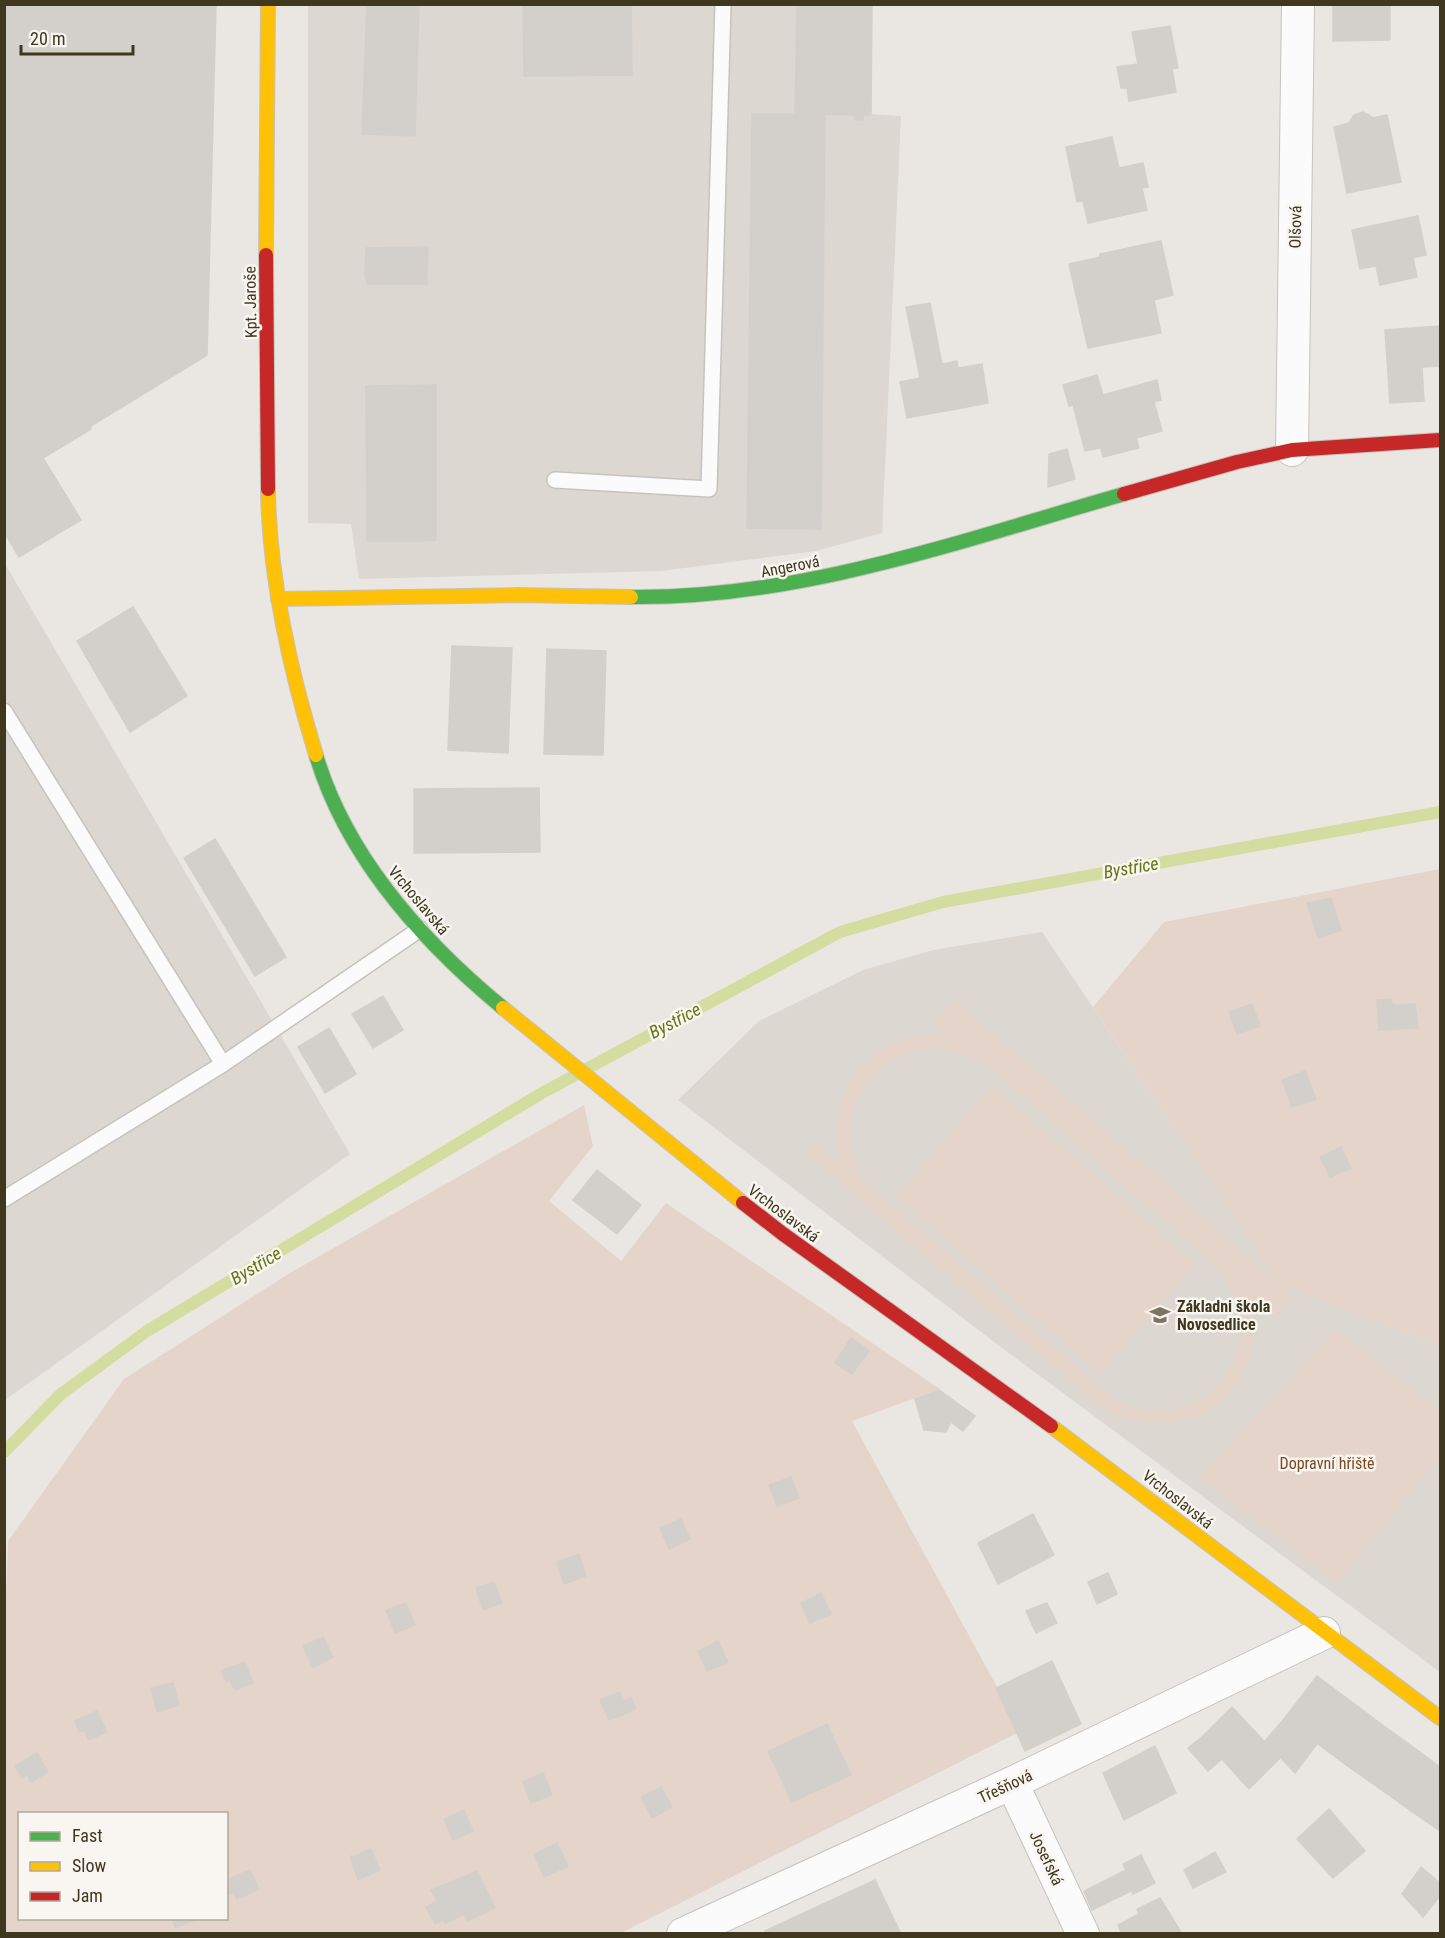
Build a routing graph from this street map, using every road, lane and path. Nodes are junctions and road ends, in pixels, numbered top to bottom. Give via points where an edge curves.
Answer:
1 (268, 4) edge
2 (723, 4) edge
3 (1298, 4) edge
4 (1440, 440) edge
5 (1292, 450) junction
6 (555, 480) dead end
7 (278, 599) junction
8 (4, 711) edge
9 (420, 928) junction
10 (223, 1064) junction
11 (4, 1199) edge
12 (1324, 1634) junction
13 (1440, 1718) edge
14 (1012, 1783) junction
15 (683, 1934) edge
16 (1083, 1934) edge

1 - 7 street, Kpt. Jaroše via 268,506
2 - 6 lane via 709,489
3 - 5 street, Olšová
4 - 5 street, Angerová
5 - 7 street, Angerová via 859,570 761,589 644,597
7 - 9 street, Vrchoslavská via 301,707 327,793 378,878
8 - 10 lane
9 - 10 lane
9 - 12 street, Vrchoslavská via 469,980 783,1234 1119,1474
10 - 11 lane
12 - 13 street, Vrchoslavská
12 - 14 street, Třešňová
14 - 15 street, Třešňová
14 - 16 street, Josefská

